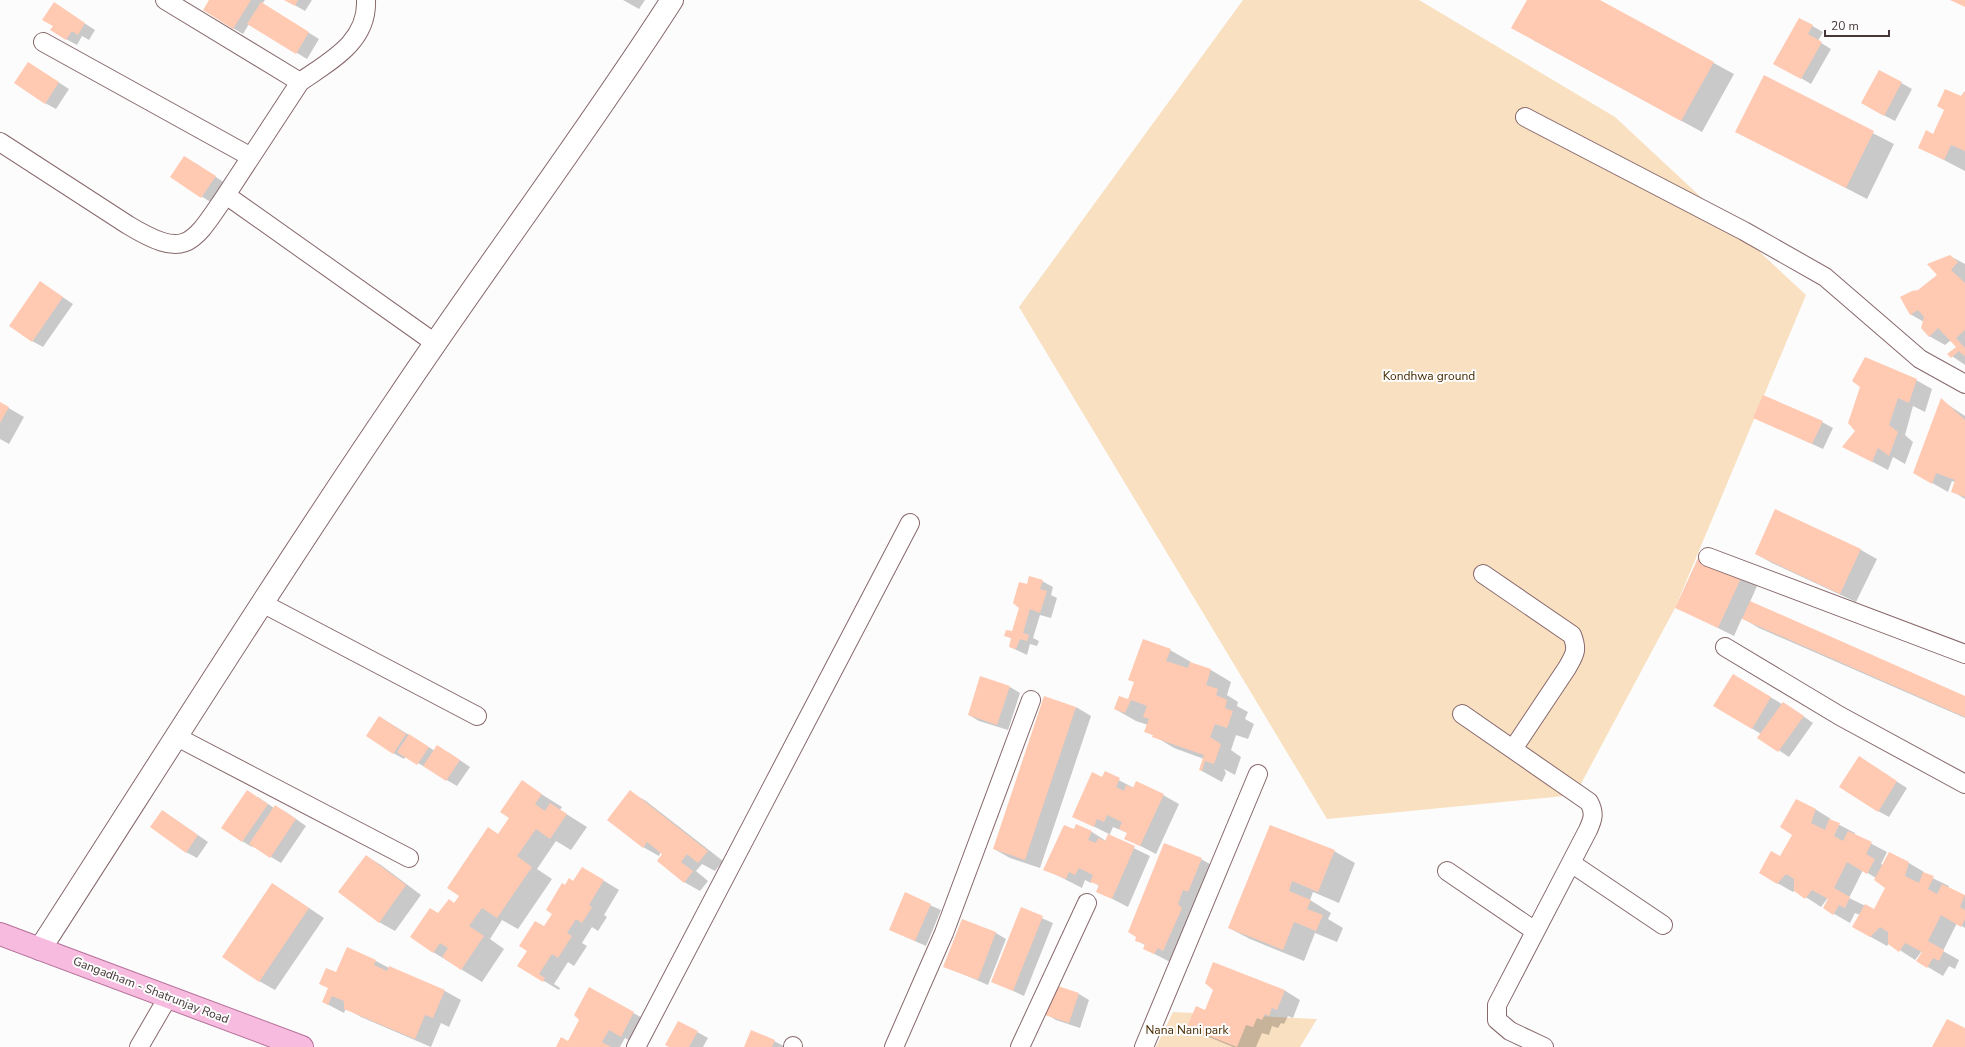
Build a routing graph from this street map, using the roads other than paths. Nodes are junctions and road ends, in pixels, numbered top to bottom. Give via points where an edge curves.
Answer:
1 (165, 0) edge
2 (366, 0) edge
3 (672, 0) edge
4 (43, 42) dead end
5 (300, 82) junction
6 (1525, 117) dead end
7 (0, 142) edge
8 (251, 157) junction
9 (226, 195) junction
10 (435, 343) junction
11 (1965, 384) edge
12 (910, 523) dead end
13 (1708, 557) dead end
14 (1483, 574) dead end
15 (262, 603) junction
16 (1725, 647) dead end
17 (1965, 654) edge
18 (1031, 700) dead end
19 (1462, 714) dead end
20 (477, 716) dead end
21 (177, 737) junction
22 (1513, 749) junction
23 (1258, 774) dead end
24 (1965, 784) edge
25 (409, 858) dead end
26 (1571, 863) junction
27 (1447, 871) dead end
28 (1087, 903) dead end
29 (1663, 925) dead end
30 (1535, 931) junction
31 (0, 934) edge
32 (40, 948) junction
33 (168, 997) junction
34 (139, 1047) edge
35 (302, 1047) edge
36 (636, 1047) edge
37 (894, 1047) edge
38 (1020, 1047) edge
39 (1144, 1047) edge
40 (1544, 1047) edge

1 - 5 street
2 - 5 street via 366,12 357,37 338,56
3 - 10 street via 621,78
4 - 8 street
5 - 8 street
6 - 11 street via 1744,231 1825,277 1920,359
7 - 9 street via 128,225 149,237 165,242 180,244 192,239 203,229
8 - 9 street
9 - 10 street
10 - 15 street
12 - 36 street
13 - 17 street
14 - 22 street via 1572,635 1576,645 1575,654 1567,668
15 - 20 street
15 - 21 street
16 - 24 street via 1840,716
18 - 37 street via 944,933
19 - 22 street
21 - 25 street
21 - 32 street
22 - 26 street via 1589,802 1593,809 1594,818
23 - 39 street
26 - 29 street
26 - 30 street
27 - 30 street
28 - 38 street
30 - 40 street via 1498,1002 1496,1014 1502,1026
31 - 32 main road, Gangadham - Shatrunjay Road
32 - 33 main road, Gangadham - Shatrunjay Road
33 - 34 street
33 - 35 main road, Gangadham - Shatrunjay Road

